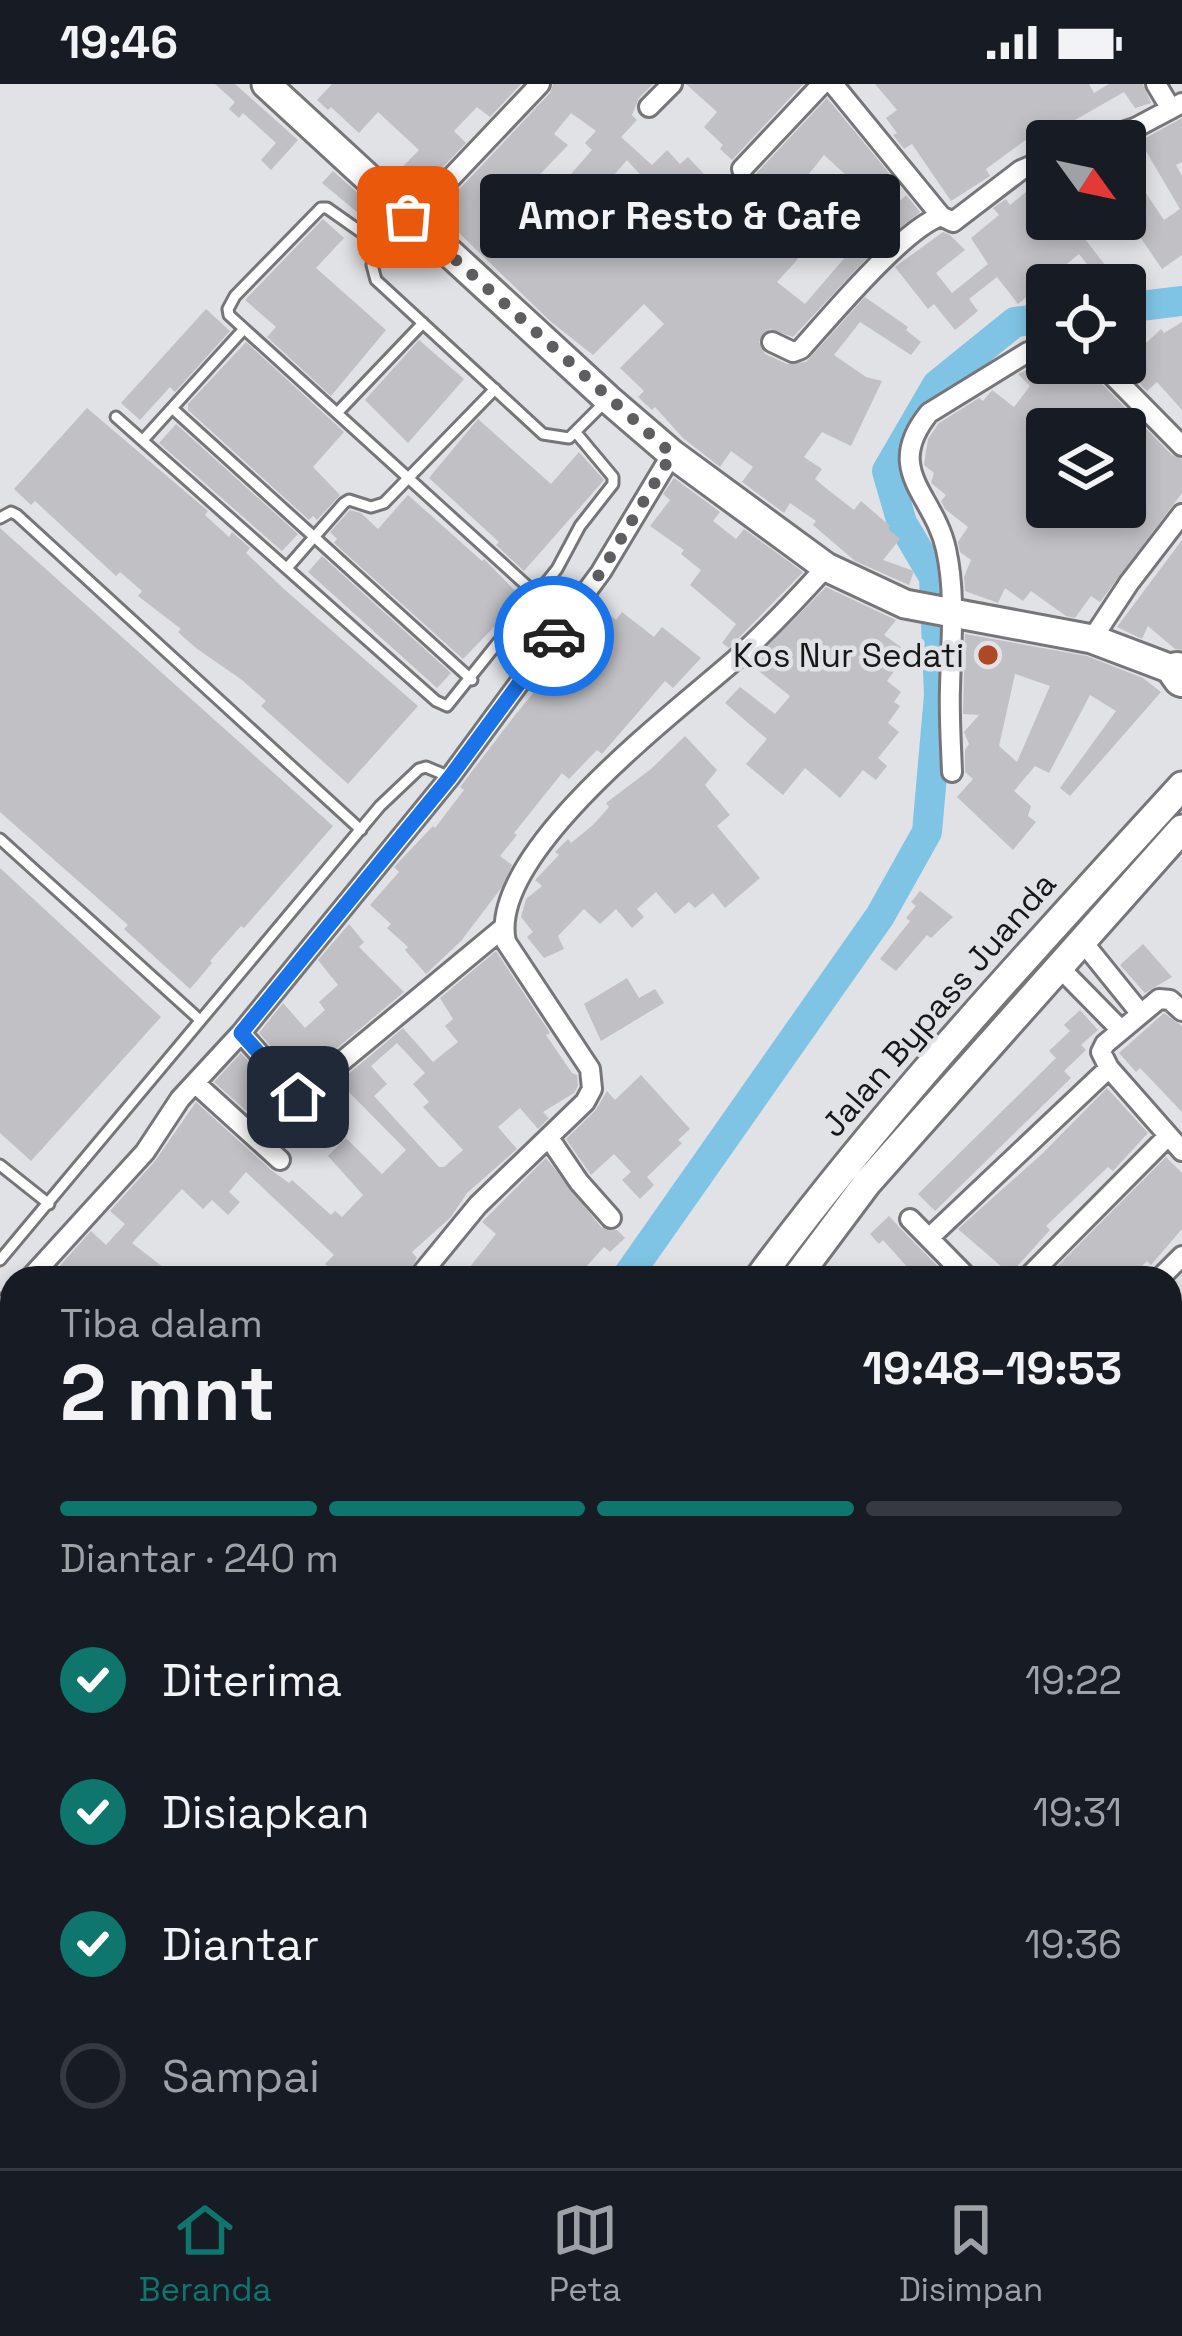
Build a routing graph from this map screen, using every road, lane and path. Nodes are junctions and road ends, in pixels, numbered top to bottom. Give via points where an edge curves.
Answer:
1 (266, 84) edge
2 (540, 84) edge
3 (672, 84) edge
4 (823, 84) edge
5 (1156, 84) edge
6 (846, 88) edge
7 (1176, 106) edge
8 (650, 107) dead end
9 (1146, 122) edge
10 (1026, 168) edge
11 (742, 169) dead end
12 (941, 216) junction
13 (410, 219) junction
14 (381, 246) junction
15 (423, 322) junction
16 (243, 330) junction
17 (772, 342) dead end
18 (1026, 353) edge
19 (1121, 384) edge
20 (495, 388) junction
21 (608, 398) junction
22 (173, 409) junction
23 (338, 412) junction
24 (116, 417) dead end
25 (577, 434) junction
26 (143, 440) junction
27 (1182, 446) edge
28 (672, 454) junction
29 (407, 480) junction
30 (1182, 514) edge
31 (0, 518) edge
32 (314, 536) junction
33 (826, 567) junction
34 (287, 568) junction
35 (537, 595) junction
36 (949, 610) junction
37 (1092, 638) junction
38 (1180, 674) edge
39 (472, 680) junction
40 (952, 772) dead end
41 (450, 777) junction
42 (1182, 786) edge
43 (1182, 829) edge
44 (361, 830) junction
45 (0, 839) edge
46 (503, 928) junction
47 (1082, 941) junction
48 (1058, 966) junction
49 (1106, 968) junction
50 (1082, 991) junction
51 (1182, 1011) edge
52 (1141, 1014) junction
53 (200, 1020) junction
54 (1121, 1030) junction
55 (241, 1033) junction
56 (1109, 1068) junction
57 (196, 1084) junction
58 (298, 1097) junction
59 (253, 1135) junction
60 (1168, 1136) junction
61 (549, 1138) junction
62 (1182, 1151) edge
63 (280, 1160) dead end
64 (0, 1165) edge
65 (49, 1204) junction
66 (611, 1218) dead end
67 (910, 1219) dead end
68 (929, 1238) junction
69 (0, 1260) edge
70 (41, 1266) edge
71 (428, 1266) edge
72 (768, 1266) edge
73 (805, 1266) edge
74 (956, 1266) edge
75 (1039, 1266) edge

1 - 13 main road
2 - 13 street
3 - 8 street
4 - 11 street
5 - 7 street
6 - 12 street
7 - 9 street
10 - 12 street via 952,222
12 - 17 street via 855,289 802,349
13 - 14 lane
13 - 21 main road
14 - 15 lane via 374,276
14 - 16 lane via 320,208 230,302 229,315
15 - 20 lane
15 - 23 lane
16 - 22 lane
16 - 23 lane
18 - 36 street via 929,413 913,440 916,488 947,551
19 - 27 street
20 - 25 lane via 544,434
20 - 29 lane
21 - 25 lane
21 - 28 main road
22 - 26 lane
22 - 32 lane
23 - 29 lane
24 - 26 lane
25 - 35 lane via 613,484
26 - 34 lane
28 - 33 main road
28 - 41 street via 601,572
29 - 32 lane via 378,506 344,503
29 - 35 lane
30 - 37 street
31 - 44 lane via 17,515
32 - 34 lane
32 - 39 lane
33 - 36 main road via 884,597
33 - 46 street via 753,644 595,780 524,872
34 - 39 lane via 442,705
35 - 39 lane
36 - 37 main road
36 - 40 street
37 - 38 main road
41 - 44 lane via 419,769
41 - 55 street
42 - 72 main road, Jalan Bypass Juanda via 850,1158
43 - 47 main road, Jalan Bypass Juanda
44 - 53 lane
45 - 53 lane
46 - 58 street
46 - 61 street via 590,1069 590,1095
47 - 48 main road, Jalan Bypass Juanda
47 - 49 street
48 - 50 street
48 - 73 main road, Jalan Bypass Juanda
49 - 50 street
49 - 52 street
50 - 54 street
51 - 52 street via 1165,998
52 - 54 street
53 - 65 lane
54 - 56 street via 1102,1048
55 - 57 street
55 - 58 street
56 - 60 street
56 - 68 street
57 - 59 street
57 - 70 street
58 - 59 street
59 - 63 street
60 - 62 street
60 - 75 street
61 - 66 street
61 - 71 street
64 - 65 lane
65 - 69 lane
67 - 68 street
68 - 74 street

